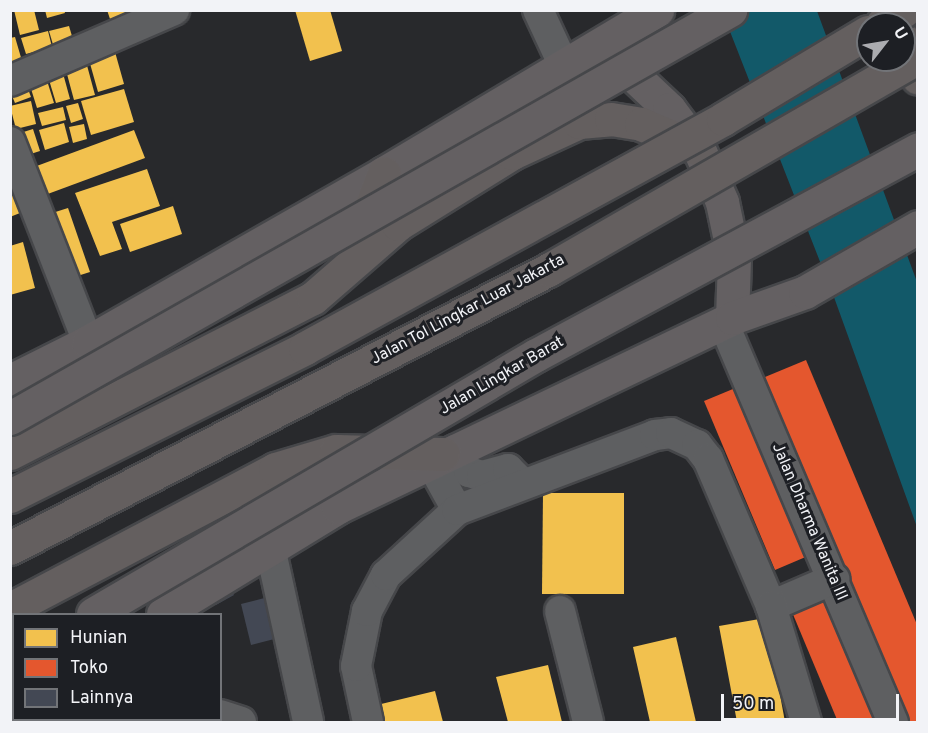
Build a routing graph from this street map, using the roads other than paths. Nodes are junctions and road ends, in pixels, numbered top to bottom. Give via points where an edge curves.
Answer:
1 (174, 10) edge
2 (538, 10) edge
3 (657, 10) edge
4 (730, 10) edge
5 (856, 39) edge
6 (918, 57) edge
7 (576, 59) junction
8 (10, 81) edge
9 (10, 142) edge
10 (699, 148) junction
11 (918, 149) edge
12 (384, 173) junction
13 (914, 230) edge
14 (347, 268) junction
15 (728, 320) junction
16 (88, 342) junction
17 (10, 381) edge
18 (10, 418) edge
19 (10, 453) edge
20 (443, 455) junction
21 (522, 483) junction
22 (10, 496) edge
23 (457, 510) junction
24 (270, 547) junction
25 (10, 548) edge
26 (834, 579) junction
27 (771, 606) junction
28 (10, 609) edge
29 (560, 610) dead end
30 (96, 613) edge
31 (166, 613) edge
32 (222, 716) edge
33 (302, 720) edge
34 (241, 723) edge
35 (368, 723) edge
36 (588, 723) edge
37 (806, 723) edge
38 (893, 723) edge

1 - 8 street
2 - 7 street
3 - 7 main road
4 - 18 main road, bridge
5 - 22 highway, bridge via 723,119 305,348
6 - 25 highway, Jalan Tol Lingkar Luar Jakarta, bridge via 548,270
7 - 10 main road via 633,75 669,109
7 - 12 main road
9 - 16 street
10 - 14 highway via 641,124 611,119 579,122 512,153 398,224
10 - 15 main road via 722,202 734,259
11 - 30 main road, Jalan Lingkar Barat, bridge via 536,355
12 - 14 highway
12 - 16 main road
13 - 15 main road via 805,292
14 - 19 highway via 313,298 273,320
15 - 20 main road
15 - 26 street, Jalan Dharma Wanita III
16 - 17 main road
20 - 21 street via 482,476 508,469
20 - 23 street
20 - 24 main road via 338,507
20 - 28 highway via 336,451 275,469
21 - 23 street
21 - 27 street via 654,435 685,436 708,459
23 - 35 street via 386,575 368,611 356,666
24 - 31 main road
24 - 33 street
26 - 27 street
26 - 38 street, Jalan Dharma Wanita III
27 - 37 street
29 - 36 street
32 - 34 street

